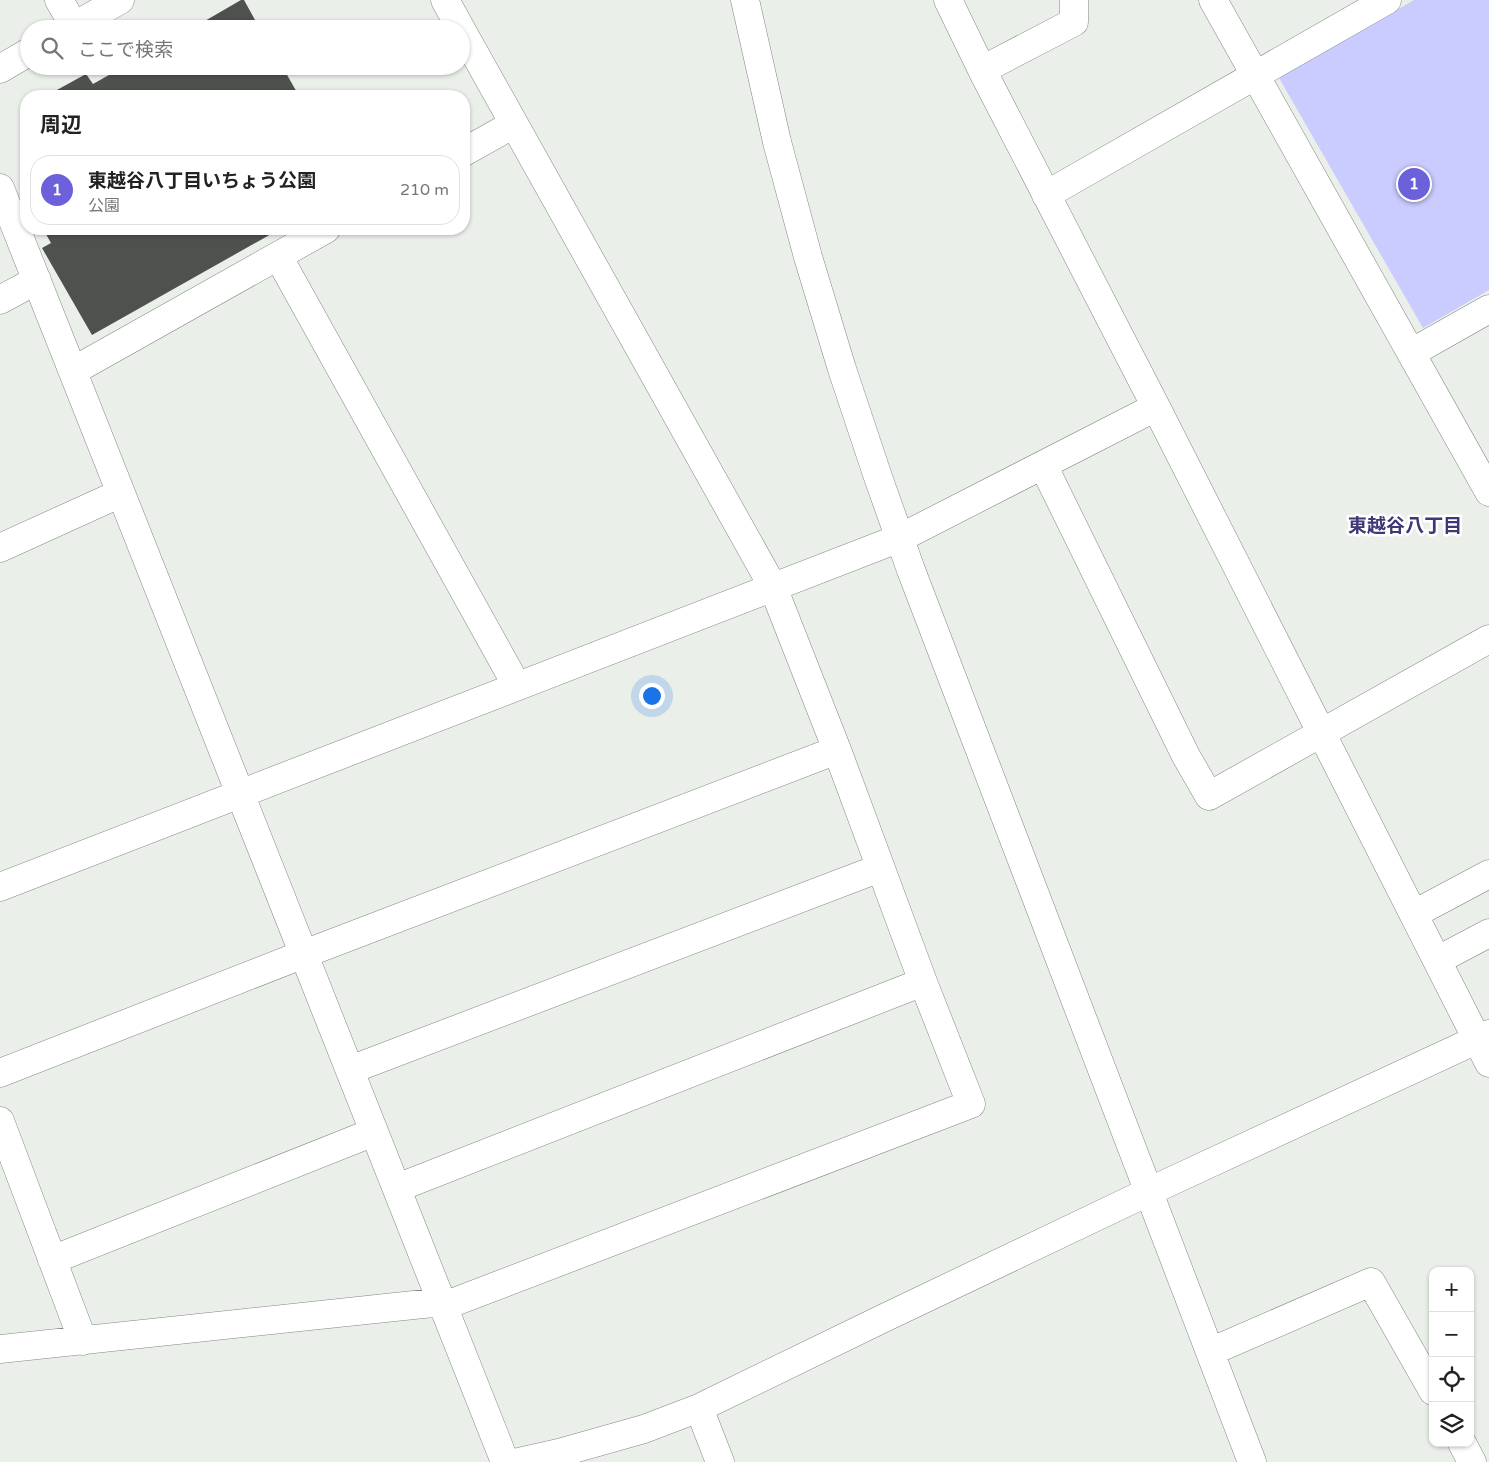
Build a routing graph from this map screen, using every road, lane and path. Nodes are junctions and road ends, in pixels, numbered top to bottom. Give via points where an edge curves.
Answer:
1 (59, 0) edge
2 (120, 0) edge
3 (445, 0) edge
4 (745, 0) edge
5 (948, 0) edge
6 (1074, 0) edge
7 (1213, 0) edge
8 (1388, 0) edge
9 (68, 20) edge
10 (84, 20) edge
11 (456, 20) edge
12 (470, 45) edge
13 (20, 57) edge
14 (0, 68) edge
15 (982, 70) junction
16 (1256, 75) junction
17 (514, 124) junction
18 (470, 149) edge
19 (0, 188) edge
20 (1046, 195) junction
21 (315, 235) edge
22 (278, 256) junction
23 (37, 280) junction
24 (0, 300) edge
25 (1489, 309) edge
26 (1411, 353) junction
27 (73, 371) junction
28 (1156, 407) junction
29 (1043, 465) junction
30 (1489, 492) edge
31 (121, 493) junction
32 (900, 538) junction
33 (0, 548) edge
34 (773, 587) junction
35 (1489, 639) edge
36 (517, 686) junction
37 (1321, 734) junction
38 (837, 750) junction
39 (240, 794) junction
40 (880, 868) junction
41 (1489, 874) edge
42 (0, 887) edge
43 (1414, 914) junction
44 (1489, 933) edge
45 (304, 954) junction
46 (1438, 960) junction
47 (924, 982) junction
48 (1485, 1045) edge
49 (350, 1070) junction
50 (0, 1073) edge
51 (0, 1121) edge
52 (374, 1132) junction
53 (397, 1188) junction
54 (1148, 1192) junction
55 (52, 1260) junction
56 (443, 1304) junction
57 (83, 1341) junction
58 (0, 1349) edge
59 (1210, 1352) junction
60 (1429, 1384) edge
61 (698, 1408) junction
62 (1464, 1447) edge
63 (505, 1462) edge
64 (519, 1462) edge
65 (720, 1462) edge
66 (1252, 1462) edge
67 (1472, 1462) edge

1 - 9 street
2 - 10 street
3 - 11 street
4 - 32 street via 777,142 808,257 842,369
5 - 15 street
6 - 15 street via 1074,22
7 - 16 street
8 - 16 street
12 - 17 street
13 - 14 street
15 - 20 street
16 - 20 street
16 - 26 street
17 - 18 street
17 - 34 street
19 - 23 street
20 - 28 street
21 - 22 street
22 - 27 street
22 - 36 street
23 - 24 street
23 - 27 street
25 - 26 street
26 - 30 street
27 - 31 street
28 - 29 street
28 - 37 street
29 - 32 street
29 - 37 street via 1186,756 1209,796
31 - 33 street
31 - 39 street
32 - 34 street
32 - 54 street
34 - 36 street
34 - 38 street
35 - 37 street
36 - 39 street
37 - 43 street
38 - 40 street
38 - 45 street
39 - 42 street
39 - 45 street
40 - 47 street
40 - 49 street
41 - 43 street
43 - 46 street
44 - 46 street
45 - 49 street
45 - 50 street
46 - 48 street
47 - 53 street
47 - 56 street via 971,1104
48 - 54 street
49 - 52 street
51 - 55 street
52 - 53 street
52 - 55 street
53 - 56 street
54 - 59 street
54 - 61 street
55 - 57 street
56 - 57 street
56 - 63 street
57 - 58 street
59 - 60 street via 1371,1282
59 - 66 street
61 - 64 street via 644,1429
61 - 65 street
62 - 67 street

